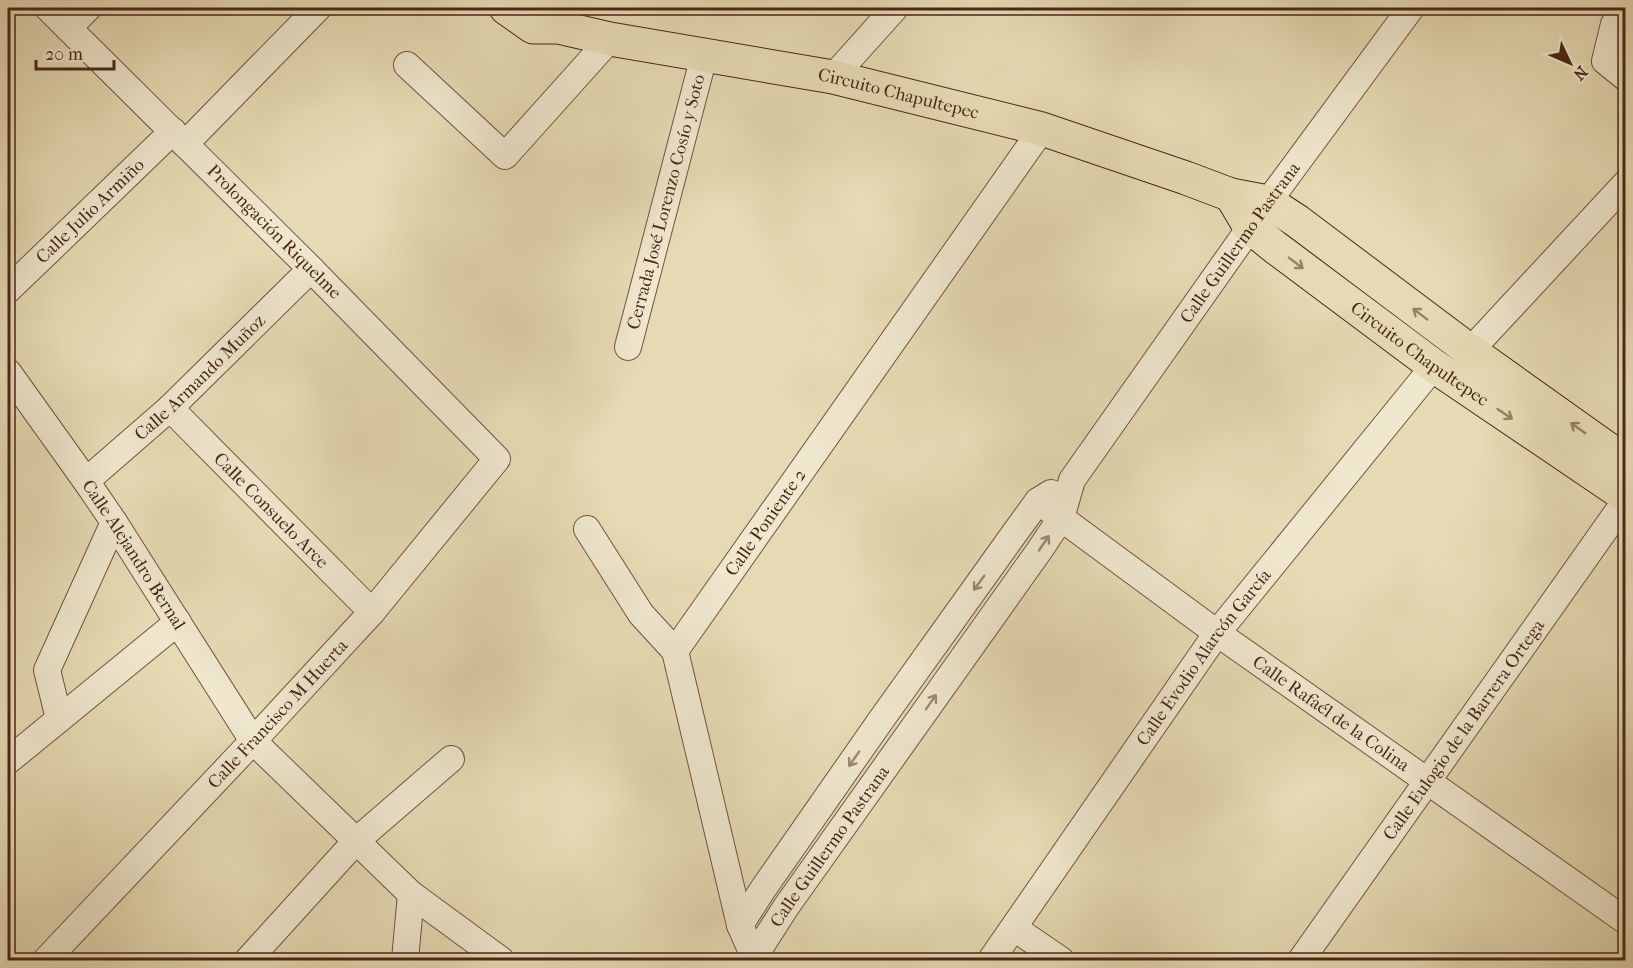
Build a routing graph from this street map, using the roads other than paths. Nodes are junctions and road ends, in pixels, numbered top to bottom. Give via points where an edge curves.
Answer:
1 (48, 8) edge
2 (88, 8) edge
3 (318, 8) edge
4 (506, 8) edge
5 (895, 8) edge
6 (1411, 8) edge
7 (553, 17) edge
8 (1614, 24) dead end
9 (68, 28) junction
10 (610, 39) junction
11 (704, 56) junction
12 (407, 65) dead end
13 (833, 77) junction
14 (1626, 78) edge
15 (1042, 129) junction
16 (179, 137) junction
17 (1626, 183) edge
18 (1259, 214) junction
19 (311, 269) junction
20 (8, 290) edge
21 (628, 347) dead end
22 (1470, 351) junction
23 (1434, 366) junction
24 (8, 372) edge
25 (170, 408) junction
26 (497, 459) joint
27 (1626, 462) edge
28 (1072, 480) junction
29 (86, 481) junction
30 (1626, 498) edge
31 (1038, 501) junction
32 (1060, 518) junction
33 (114, 522) junction
34 (587, 529) dead end
35 (372, 612) junction
36 (178, 622) junction
37 (1217, 633) junction
38 (675, 651) junction
39 (59, 719) junction
40 (881, 720) junction
41 (906, 738) junction
42 (254, 741) junction
43 (451, 759) dead end
44 (8, 761) edge
45 (1427, 781) junction
46 (357, 841) junction
47 (411, 894) junction
48 (1626, 921) edge
49 (740, 925) junction
50 (1014, 928) junction
51 (756, 959) edge
52 (46, 960) edge
53 (248, 960) edge
54 (405, 960) edge
55 (501, 960) edge
56 (992, 960) edge
57 (1061, 960) edge
58 (1300, 960) edge

1 - 9 street, Prolongación Riquelme
2 - 9 street
3 - 16 street, Calle Julio Armiño
4 - 7 main road, Circuito Chapultepec via 533,27
5 - 13 street
6 - 18 street, Calle Guillermo Pastrana
7 - 10 main road, Circuito Chapultepec
8 - 14 street via 1605,61
9 - 16 street, Prolongación Riquelme
10 - 11 main road, Circuito Chapultepec
10 - 12 street via 505,156
11 - 13 main road, Circuito Chapultepec
11 - 21 street, Cerrada José Lorenzo Cosío y Soto
13 - 15 main road, Circuito Chapultepec
15 - 18 main road, Circuito Chapultepec via 1231,195
15 - 38 street, Calle Poniente 2
16 - 19 street, Prolongación Riquelme
16 - 20 street, Calle Julio Armiño
17 - 22 street
22 -> 18 main road, Circuito Chapultepec via 1297,221
18 -> 23 main road, Circuito Chapultepec
18 - 28 street, Calle Guillermo Pastrana
19 - 25 street, Calle Armando Muñoz
19 - 26 street, Prolongación Riquelme
27 -> 22 main road, Circuito Chapultepec
23 -> 30 main road, Circuito Chapultepec
23 - 37 street, Calle Evodio Alarcón García
24 - 29 street, Calle Alejandro Bernal
25 - 29 street, Calle Armando Muñoz
25 - 35 street, Calle Consuelo Arce
26 - 35 street, Calle Francisco M Huerta
28 - 31 street, Calle Guillermo Pastrana
28 - 32 street, Calle Guillermo Pastrana
29 - 33 street, Calle Alejandro Bernal
30 - 45 street, Calle Eulogio de la Barrera Ortega
31 - 32 street, Calle Rafaél de la Colina
31 -> 40 street, Calle Guillermo Pastrana
32 - 37 street, Calle Rafaél de la Colina
41 -> 32 street, Calle Guillermo Pastrana
33 - 36 street, Calle Alejandro Bernal
33 - 39 street via 47,670
34 - 38 street via 641,614
35 - 42 street, Calle Francisco M Huerta
36 - 39 street
36 - 42 street, Calle Alejandro Bernal
37 - 45 street, Calle Rafaél de la Colina
37 - 50 street, Calle Evodio Alarcón García
38 - 49 street
39 - 44 street
40 - 41 street
40 -> 49 street, Calle Guillermo Pastrana
41 - 51 street, Calle Guillermo Pastrana via 786,907
42 - 46 street, Calle Alejandro Bernal
42 - 52 street, Calle Francisco M Huerta
43 - 46 street
45 - 48 street, Calle Rafaél de la Colina
45 - 58 street, Calle Eulogio de la Barrera Ortega
46 - 47 street, Calle Alejandro Bernal
46 - 53 street
47 - 54 street
47 - 55 street, Calle Alejandro Bernal
49 - 51 street
50 - 56 street, Calle Evodio Alarcón García
50 - 57 street

